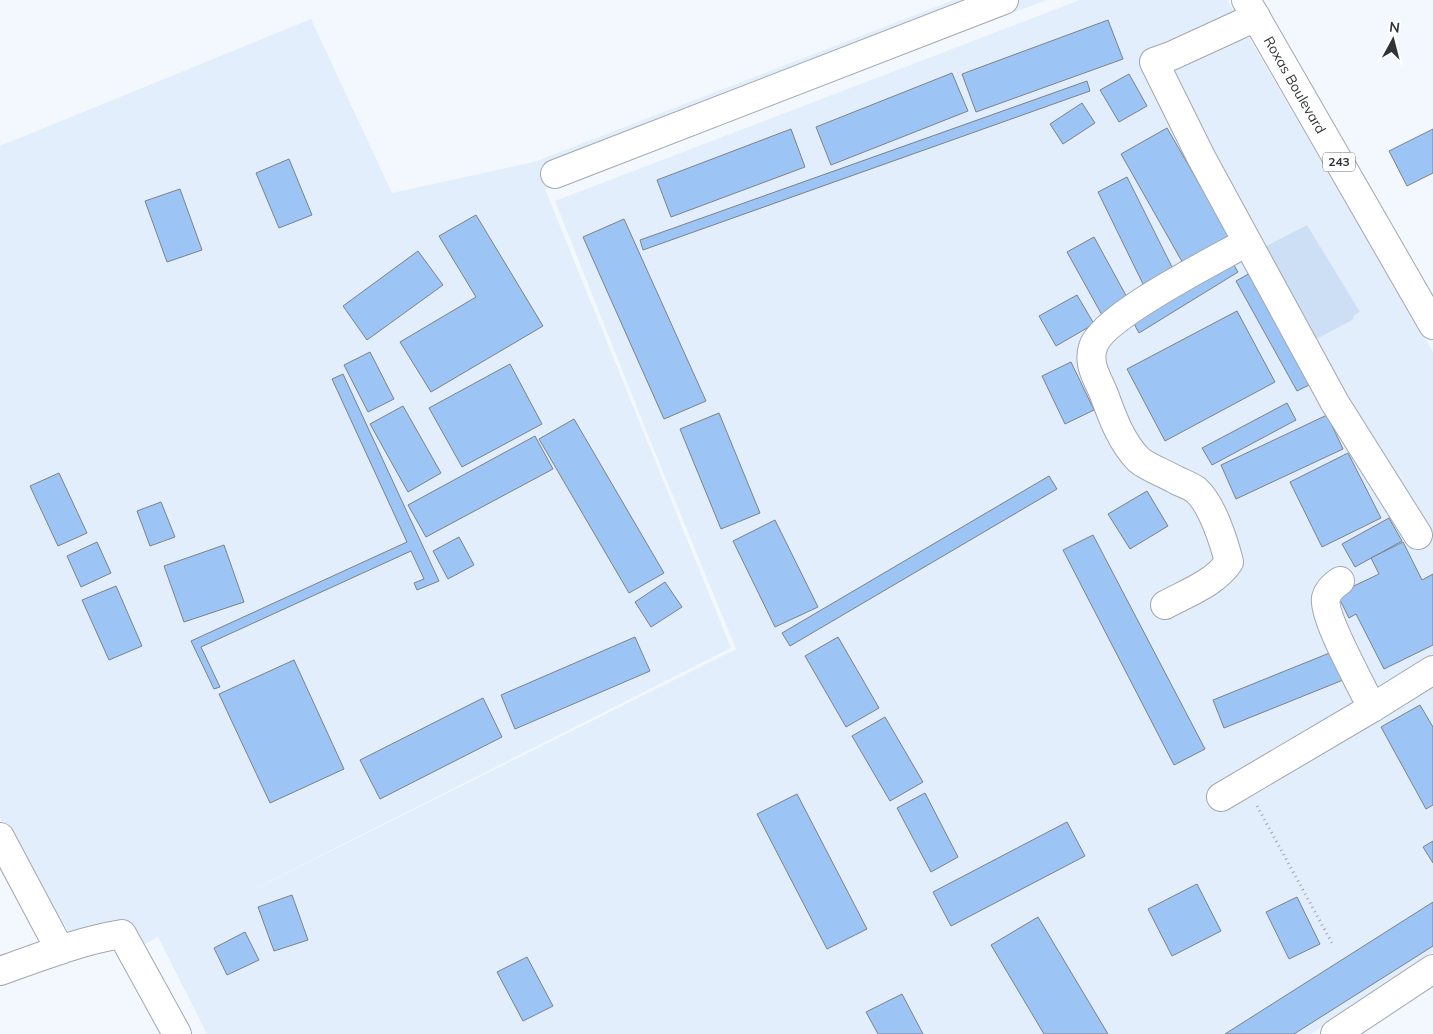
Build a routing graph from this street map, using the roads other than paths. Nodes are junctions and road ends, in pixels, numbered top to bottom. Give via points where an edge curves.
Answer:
1 (1004, 0) edge
2 (1251, 8) edge
3 (555, 174) dead end
4 (1247, 242) junction
5 (1433, 325) edge
6 (1418, 535) dead end
7 (1340, 580) dead end
8 (1165, 605) dead end
9 (1433, 670) edge
10 (1372, 708) junction
11 (1221, 798) dead end
12 (0, 837) edge
13 (60, 950) junction
14 (1433, 970) edge
15 (0, 971) edge
16 (177, 1034) edge
17 (1335, 1034) edge

1 - 3 street
2 - 4 street via 1171,56 1154,62
2 - 5 street, Roxas Boulevard / 243
4 - 6 street via 1335,403
4 - 8 street via 1117,318 1093,346 1091,361 1095,377 1127,443 1140,461 1196,490 1212,514 1224,543 1229,562 1224,570
7 - 10 street via 1330,588 1326,608
9 - 10 street
10 - 11 street
12 - 13 street
13 - 15 street
13 - 16 street via 96,938 122,934
14 - 17 street

